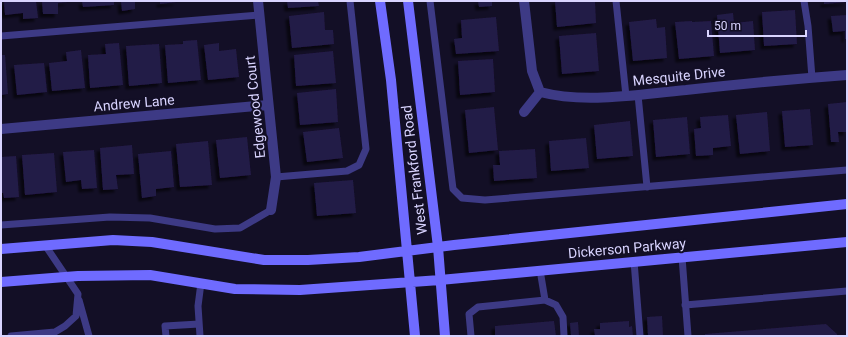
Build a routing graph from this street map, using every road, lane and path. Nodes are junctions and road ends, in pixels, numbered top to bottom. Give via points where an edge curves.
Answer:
1 (258, 1) edge
2 (350, 1) edge
3 (380, 1) edge
4 (408, 1) edge
5 (430, 1) edge
6 (524, 1) edge
7 (616, 1) edge
8 (804, 1) edge
9 (260, 15) junction
10 (1, 36) edge
11 (847, 75) edge
12 (812, 78) junction
13 (540, 92) junction
14 (638, 95) junction
15 (626, 96) junction
16 (268, 105) junction
17 (524, 112) dead end
18 (1, 129) edge
19 (847, 170) edge
20 (276, 177) junction
21 (646, 187) junction
22 (847, 204) edge
23 (271, 210) joint
24 (1, 225) edge
25 (847, 242) edge
26 (45, 245) junction
27 (438, 247) junction
28 (1, 249) edge
29 (408, 250) junction
30 (682, 257) junction
31 (634, 261) junction
32 (540, 270) junction
33 (66, 277) junction
34 (440, 280) junction
35 (1, 282) edge
36 (410, 282) junction
37 (201, 283) junction
38 (847, 291) edge
39 (78, 294) junction
40 (545, 300) junction
41 (685, 305) junction
42 (199, 324) junction
43 (11, 336) edge
44 (89, 336) edge
45 (166, 336) edge
46 (200, 336) edge
47 (415, 336) edge
48 (445, 336) edge
49 (471, 336) edge
50 (564, 336) edge
51 (640, 336) edge
52 (688, 336) edge

1 - 9 street, Edgewood Court
2 - 20 lane via 366,149 359,165 347,171
3 - 29 main road, West Frankford Road via 391,80
4 - 27 main road, West Frankford Road
5 - 21 lane via 453,189 462,198 485,200
6 - 13 street via 532,71
7 - 15 lane
8 - 12 lane
9 - 10 lane
9 - 16 street, Edgewood Court
11 - 12 street, Mesquite Drive
12 - 14 street, Mesquite Drive
13 - 15 street, Mesquite Drive via 584,98
13 - 17 street
14 - 15 street, Mesquite Drive
14 - 21 lane
16 - 18 street, Andrew Lane
16 - 20 street, Edgewood Court
19 - 21 lane
20 - 23 street, Edgewood Court
22 - 27 main road, Dickerson Parkway
23 - 24 lane via 240,228 215,229 150,218 110,217
25 - 30 main road, Dickerson Parkway
26 - 28 main road, Dickerson Parkway
26 - 29 main road, Dickerson Parkway via 113,240 144,242 264,260 359,257
26 - 33 lane
27 - 29 main road, Dickerson Parkway
27 - 34 main road, West Frankford Road
29 - 36 main road, West Frankford Road
30 - 31 main road, Dickerson Parkway
30 - 41 lane
31 - 32 main road, Dickerson Parkway
31 - 51 lane
32 - 34 main road, Dickerson Parkway
32 - 40 lane
33 - 35 main road, Dickerson Parkway
33 - 37 main road, Dickerson Parkway via 150,275
33 - 39 lane
34 - 36 main road, Dickerson Parkway
34 - 48 main road, West Frankford Road
36 - 37 main road, Dickerson Parkway via 300,290 234,289
36 - 47 main road, West Frankford Road
37 - 42 lane
38 - 41 lane
39 - 43 lane via 76,316 65,326 55,332
39 - 44 lane
40 - 49 lane via 478,307 469,314
40 - 50 lane via 556,305 563,317
41 - 52 lane
42 - 45 lane via 165,326
42 - 46 lane

